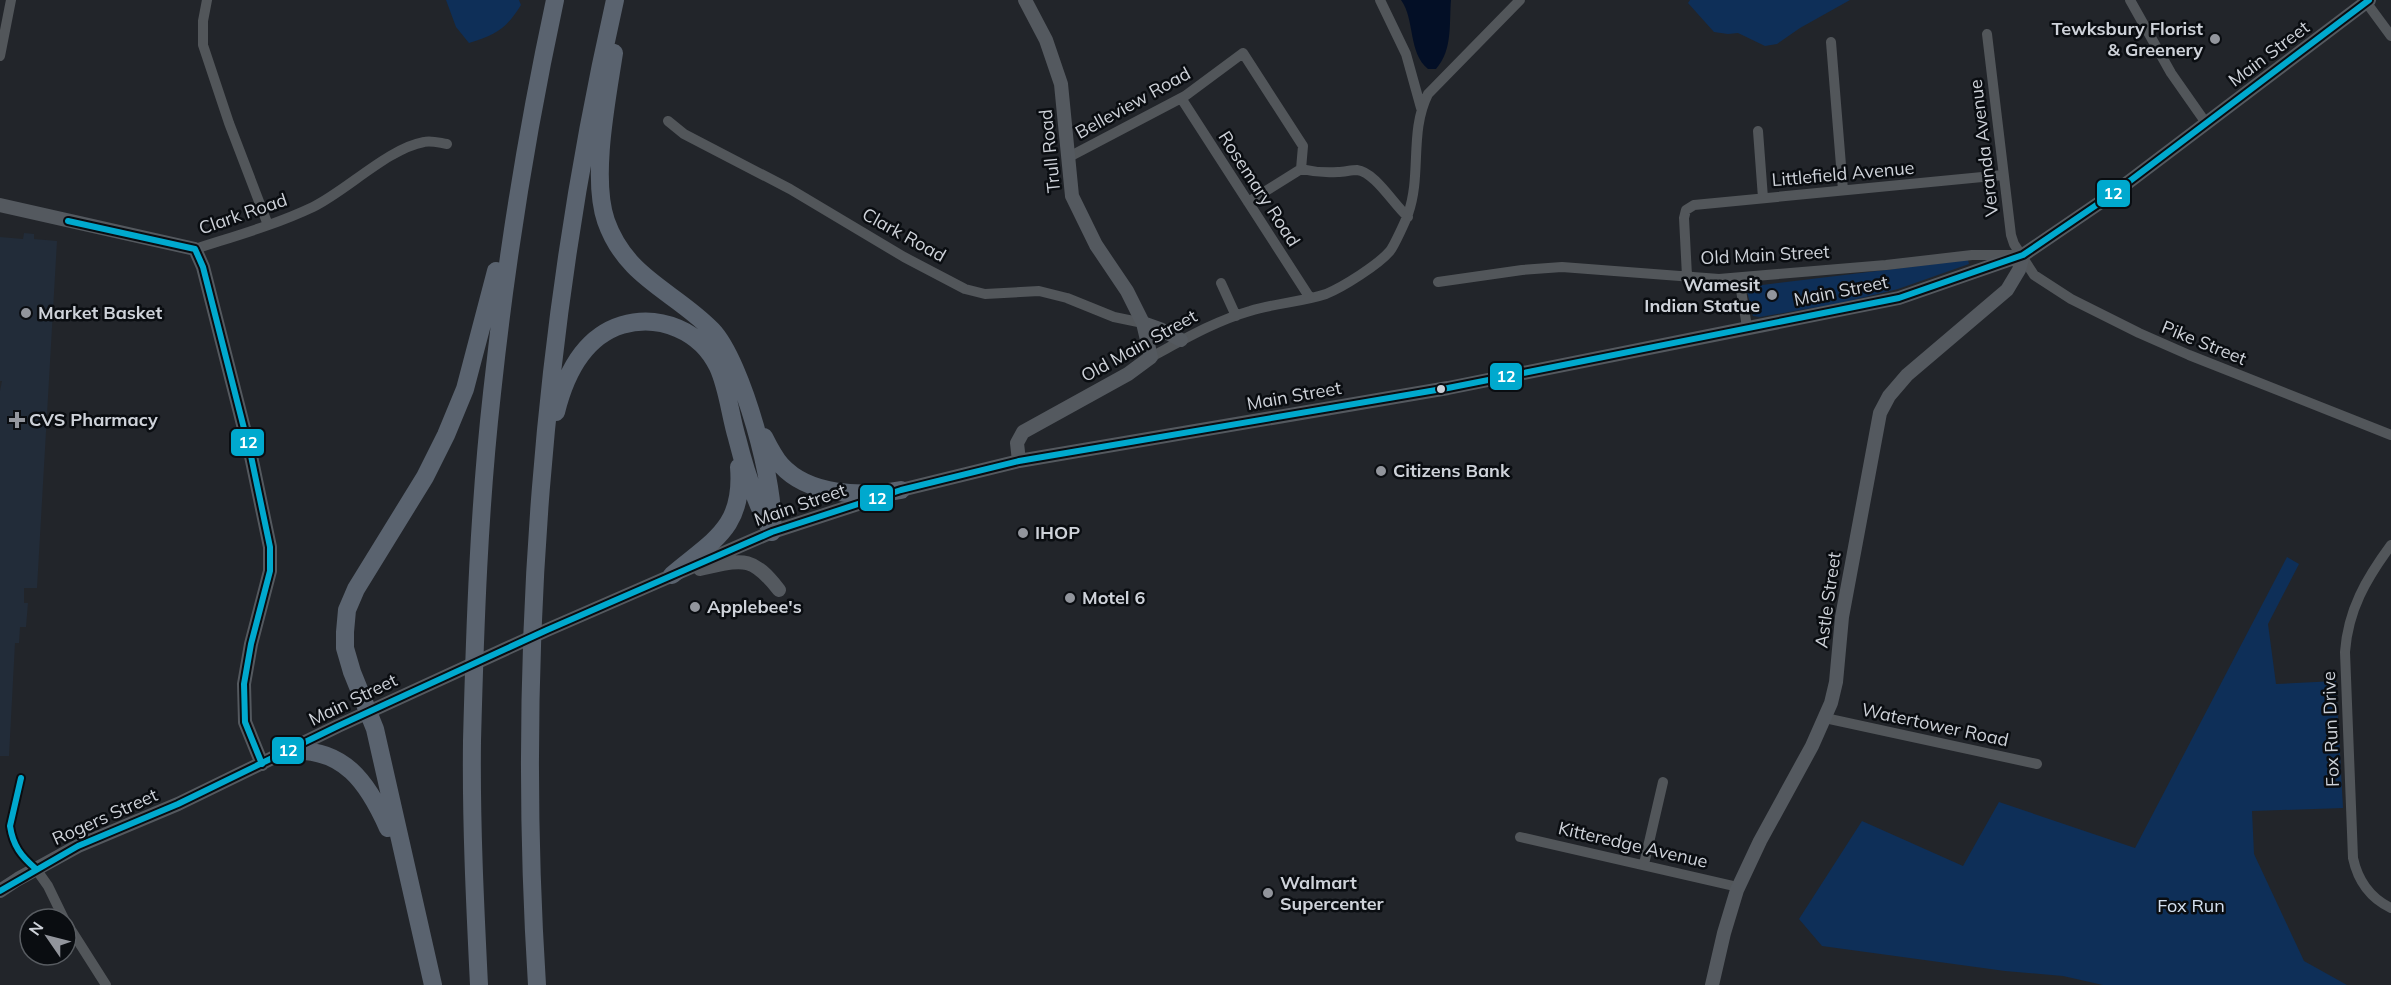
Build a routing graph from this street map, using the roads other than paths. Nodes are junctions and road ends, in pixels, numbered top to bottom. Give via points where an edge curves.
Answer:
1 (11, 0) edge
2 (207, 0) edge
3 (555, 0) edge
4 (615, 0) edge
5 (624, 0) edge
6 (1025, 0) edge
7 (1380, 0) edge
8 (1520, 0) edge
9 (2130, 0) edge
10 (2368, 1) edge
11 (1987, 34) dead end
12 (2391, 36) edge
13 (1831, 42) dead end
14 (0, 56) edge
15 (1181, 98) junction
16 (1421, 108) junction
17 (668, 121) dead end
18 (2206, 123) junction
19 (1758, 131) dead end
20 (526, 142) junction
21 (447, 144) dead end
22 (1067, 158) junction
23 (1301, 169) junction
24 (2003, 176) junction
25 (1844, 190) junction
26 (1763, 198) junction
27 (1248, 202) junction
28 (0, 205) edge
29 (1408, 217) junction
30 (268, 225) junction
31 (195, 249) junction
32 (2023, 255) junction
33 (1687, 276) junction
34 (1739, 278) junction
35 (1438, 282) dead end
36 (1221, 284) dead end
37 (1310, 298) junction
38 (1236, 316) junction
39 (1143, 323) junction
40 (1747, 327) junction
41 (1181, 340) junction
42 (1151, 357) junction
43 (752, 414) junction
44 (2391, 435) edge
45 (737, 439) junction
46 (1019, 462) junction
47 (542, 482) junction
48 (901, 490) junction
49 (772, 532) junction
50 (2391, 545) edge
51 (672, 575) junction
52 (779, 590) dead end
53 (369, 711) junction
54 (1826, 718) junction
55 (289, 751) junction
56 (262, 764) junction
57 (2037, 764) dead end
58 (1663, 782) dead end
59 (194, 796) joint
60 (1520, 837) dead end
61 (1644, 864) junction
62 (36, 869) junction
63 (405, 869) junction
64 (1738, 887) junction
65 (0, 891) edge
66 (58, 907) edge
67 (2391, 908) edge
68 (78, 941) edge
69 (106, 985) edge
70 (433, 985) edge
71 (479, 985) edge
72 (537, 985) edge
73 (1712, 985) edge

1 - 14 street
2 - 30 street via 203,45
3 - 20 highway
4 - 47 highway via 586,138 565,267
5 - 43 highway via 602,154 601,195 606,221 635,269 716,334 730,356
6 - 22 main road, Trull Road via 1046,40 1061,84
7 - 16 street via 1406,54
8 - 16 street via 1428,94
9 - 18 street via 2171,73
10 - 12 street
10 - 18 main road, Main Street
11 - 24 street, Veranda Avenue
13 - 25 street
15 - 22 street, Belleview Road
15 - 23 street, Belleview Road via 1243,53 1304,147
15 - 27 street, Rosemary Road
16 - 29 street, Old Main Street
17 - 39 street, Clark Road via 684,134 790,189 965,289 985,294 1039,291
18 - 32 main road, Main Street
19 - 26 street
20 - 53 highway via 465,389 425,477 347,610 345,648
20 - 71 highway via 491,395 480,538 472,744
21 - 30 street, Clark Road via 426,141 406,148 316,206
22 - 39 main road, Trull Road via 1078,211
23 - 27 street
23 - 29 street via 1319,173 1358,170 1367,174
24 - 25 street, Littlefield Avenue
24 - 32 street, Veranda Avenue via 2011,235
25 - 26 street, Littlefield Avenue
26 - 33 street, Littlefield Avenue via 1694,205 1686,210
27 - 37 street, Rosemary Road
28 - 31 main road, Clark Road
29 - 37 street, Old Main Street via 1390,251 1348,283
30 - 31 street, Clark Road
31 - 56 main road via 209,289 270,547 270,571 244,690 245,722
32 - 34 street, Old Main Street via 1972,255
32 - 40 main road, Main Street via 1899,298
32 - 44 street, Pike Street via 2029,270 2042,282 2123,326
32 - 54 main road, Astle Street via 2007,290 1907,375 1880,413 1844,606 1834,693
33 - 34 street, Old Main Street
33 - 35 street, Old Main Street via 1562,267
34 - 40 street
36 - 38 street
37 - 38 street, Old Main Street
38 - 41 street, Old Main Street
39 - 41 main road
39 - 42 main road, Trull Road
40 - 46 main road, Main Street via 1571,365
41 - 42 street, Old Main Street
42 - 46 main road, Old Main Street via 1128,374 1023,432 1017,442
43 - 48 highway via 776,458 803,482 850,493
43 - 49 highway via 772,494
45 - 47 highway via 720,372 703,345 671,325 629,323 597,338 573,368 557,410
45 - 49 highway via 757,503
45 - 51 highway via 741,485 738,506 721,533
46 - 48 main road, Main Street
47 - 72 highway via 533,650 531,831
48 - 49 main road, Main Street
49 - 51 main road, Main Street
50 - 67 street, Fox Run Drive via 2358,596 2345,652 2353,858 2367,889
51 - 52 main road via 746,562 764,572
51 - 53 main road, Main Street
53 - 55 main road, Main Street
53 - 63 highway
54 - 57 street, Watertower Road
54 - 64 main road, Astle Street
55 - 56 main road, Main Street
55 - 63 highway via 322,754 342,763 357,776 382,814
56 - 59 main road, Main Street
58 - 61 street
59 - 62 main road, Rogers Street via 87,842
60 - 61 street, Kitteredge Avenue
61 - 64 street, Kitteredge Avenue
62 - 65 main road, Rogers Street
62 - 66 street
63 - 70 highway
64 - 73 main road, Astle Street
68 - 69 street

